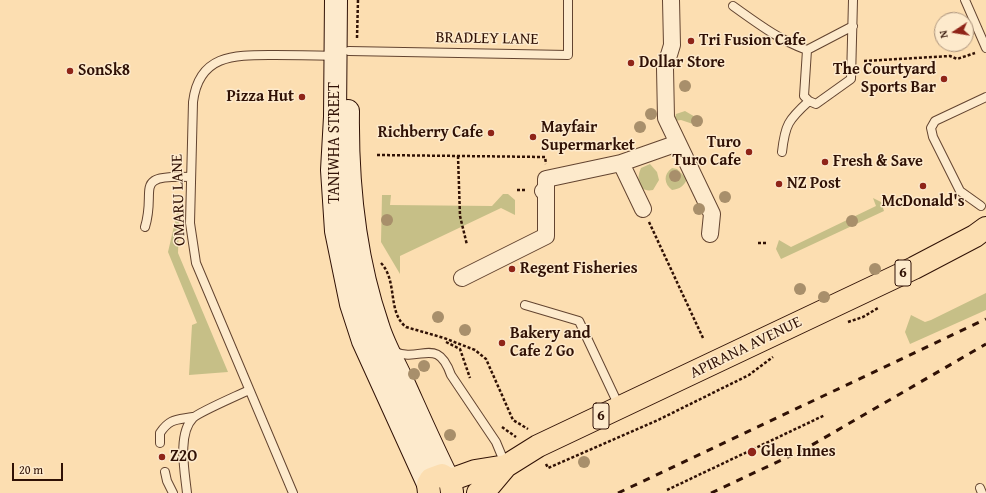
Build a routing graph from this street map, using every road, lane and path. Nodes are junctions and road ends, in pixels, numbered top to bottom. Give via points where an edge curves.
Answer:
1 (336, 0) edge
2 (350, 0) edge
3 (568, 0) edge
4 (671, 0) edge
5 (853, 0) edge
6 (965, 0) edge
7 (733, 6) dead end
8 (853, 26) junction
9 (807, 50) junction
10 (982, 50) edge
11 (342, 54) junction
12 (851, 61) junction
13 (986, 98) edge
14 (809, 101) junction
15 (678, 144) junction
16 (782, 152) dead end
17 (377, 155) dead end
18 (458, 156) junction
19 (621, 163) junction
20 (190, 177) junction
21 (545, 187) junction
22 (981, 206) dead end
23 (643, 209) joint
24 (145, 227) dead end
25 (986, 228) edge
26 (710, 234) dead end
27 (768, 242) dead end
28 (758, 243) dead end
29 (467, 245) dead end
30 (388, 275) dead end
31 (462, 278) dead end
32 (524, 306) dead end
33 (703, 338) dead end
34 (446, 342) dead end
35 (776, 354) dead end
36 (403, 364) junction
37 (473, 383) dead end
38 (249, 390) junction
39 (391, 404) junction
40 (620, 408) junction
41 (824, 415) dead end
42 (193, 417) junction
43 (499, 422) dead end
44 (532, 432) dead end
45 (518, 438) dead end
46 (160, 443) dead end
47 (506, 466) junction
48 (548, 468) dead end
49 (165, 472) dead end
50 (435, 487) edge
51 (667, 490) dead end
52 (173, 493) edge
53 (187, 493) edge
54 (293, 493) edge
55 (478, 493) edge

1 - 11 main road, TANIWHA STREET
2 - 11 main road, TANIWHA STREET
3 - 11 lane, BRADLEY LANE via 568,55
4 - 15 street via 672,45 665,68 666,118
5 - 8 lane
6 - 10 lane
7 - 9 lane via 766,30
8 - 9 lane
8 - 12 lane
9 - 14 lane via 804,96
10 - 12 path via 957,59 950,56
11 - 20 lane, OMARU LANE via 236,56 216,62 207,69 194,92
11 - 36 main road, TANIWHA STREET via 348,163 357,250 386,347
11 - 39 main road, TANIWHA STREET via 332,170 336,231 359,330
12 - 14 lane via 851,79 816,104
13 - 22 lane via 935,121 931,128 960,191
14 - 16 lane via 785,128
15 - 19 street
15 - 26 street via 712,214
17 - 18 path
18 - 21 path via 546,157
18 - 29 path via 460,216
19 - 21 street
19 - 23 street
20 - 24 lane via 164,176 155,180 148,190 148,218
20 - 38 lane, OMARU LANE via 190,224 196,263
21 - 31 street via 546,236
23 - 33 path
25 - 40 main road, APIRANA AVENUE / 6 via 914,268
27 - 28 path
30 - 44 path via 397,316 401,323 406,328 461,344 486,359 513,420
32 - 40 lane via 579,321
34 - 37 path via 460,349
35 - 48 path via 749,375 658,420
36 - 39 main road
36 - 47 lane via 426,352 442,356 451,375 496,442
36 - 50 main road, TANIWHA STREET
38 - 42 lane
38 - 54 lane, OMARU LANE
39 - 50 main road, TANIWHA STREET
40 - 47 main road, APIRANA AVENUE / 6 via 538,446
41 - 51 path
42 - 46 lane via 168,423 160,433
42 - 53 lane via 183,445
43 - 45 path
47 - 50 main road, APIRANA AVENUE / 6 via 475,471
47 - 55 main road, APIRANA AVENUE / 6 via 490,485
49 - 52 lane

